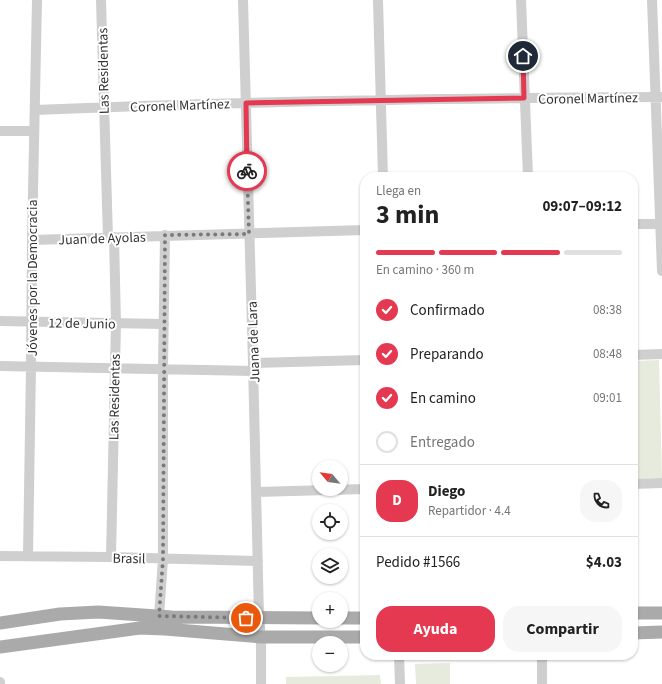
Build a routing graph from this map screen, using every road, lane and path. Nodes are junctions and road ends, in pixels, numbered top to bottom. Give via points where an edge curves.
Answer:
1 (37, 0) edge
2 (102, 0) edge
3 (243, 0) edge
4 (378, 0) edge
5 (521, 0) edge
6 (652, 0) edge
7 (659, 97) edge
8 (524, 98) junction
9 (381, 100) junction
10 (246, 103) junction
11 (104, 107) junction
12 (35, 110) junction
13 (0, 131) edge
14 (34, 131) junction
15 (383, 172) edge
16 (528, 172) edge
17 (638, 224) edge
18 (661, 224) edge
19 (360, 230) edge
20 (249, 234) junction
21 (165, 235) junction
22 (111, 238) junction
23 (32, 240) junction
24 (662, 271) edge
25 (0, 322) edge
26 (31, 322) junction
27 (116, 323) junction
28 (164, 324) junction
29 (662, 354) edge
30 (638, 355) edge
31 (360, 360) edge
32 (0, 366) edge
33 (32, 366) junction
34 (254, 367) junction
35 (115, 368) junction
36 (163, 369) junction
37 (662, 483) edge
38 (638, 484) edge
39 (360, 489) edge
40 (256, 492) junction
41 (0, 556) edge
42 (28, 556) junction
43 (111, 557) junction
44 (163, 559) junction
45 (258, 562) junction
46 (662, 612) edge
47 (638, 613) edge
48 (159, 616) junction
49 (259, 618) junction
50 (312, 618) edge
51 (348, 618) edge
52 (360, 618) edge
53 (0, 623) edge
54 (662, 632) edge
55 (638, 633) edge
56 (261, 637) junction
57 (360, 637) edge
58 (0, 646) edge
59 (400, 660) edge
60 (542, 660) edge
61 (261, 684) edge
62 (400, 684) edge
63 (542, 684) edge

1 - 12 street, Jóvenes por la Democracia
2 - 11 street, Las Residentas
3 - 10 street, Juana de Lara
4 - 9 street
5 - 8 street
6 - 7 street
7 - 8 street, Coronel Martínez
7 - 18 street
8 - 9 street, Coronel Martínez
8 - 16 street
9 - 10 street, Coronel Martínez
9 - 15 street
10 - 11 street, Coronel Martínez
10 - 20 street, Juana de Lara
11 - 12 street, Coronel Martínez
11 - 22 street, Las Residentas
12 - 14 street, Jóvenes por la Democracia
13 - 14 street
14 - 23 street, Jóvenes por la Democracia
17 - 18 street
18 - 24 street
19 - 20 street, Juan de Ayolas
20 - 21 street, Juan de Ayolas
20 - 34 street, Juana de Lara
21 - 22 street, Juan de Ayolas
21 - 28 street
22 - 23 street, Juan de Ayolas
22 - 27 street, Las Residentas
23 - 26 street, Jóvenes por la Democracia
25 - 26 street, 12 de Junio
26 - 27 street, 12 de Junio
26 - 33 street, Jóvenes por la Democracia
27 - 28 street, 12 de Junio
27 - 35 street, Las Residentas
28 - 36 street
29 - 30 street
31 - 34 street
32 - 33 street
33 - 35 street
33 - 42 street, Jóvenes por la Democracia
34 - 36 street
34 - 40 street, Juana de Lara
35 - 36 street
35 - 43 street, Las Residentas
36 - 44 street
37 - 38 street
39 - 40 street
40 - 45 street, Juana de Lara
41 - 42 street, Brasil
42 - 43 street, Brasil
43 - 44 street, Brasil
44 - 45 street, Brasil
44 - 48 street
45 - 49 street, Juana de Lara
46 - 47 main road
48 - 49 main road
48 - 53 main road via 98,612 60,614
49 - 50 main road
49 - 56 street, Juana de Lara
51 - 52 main road
54 - 55 main road
56 - 57 main road
56 - 58 main road via 140,628
56 - 61 street, Juana de Lara
59 - 62 street
60 - 63 street

